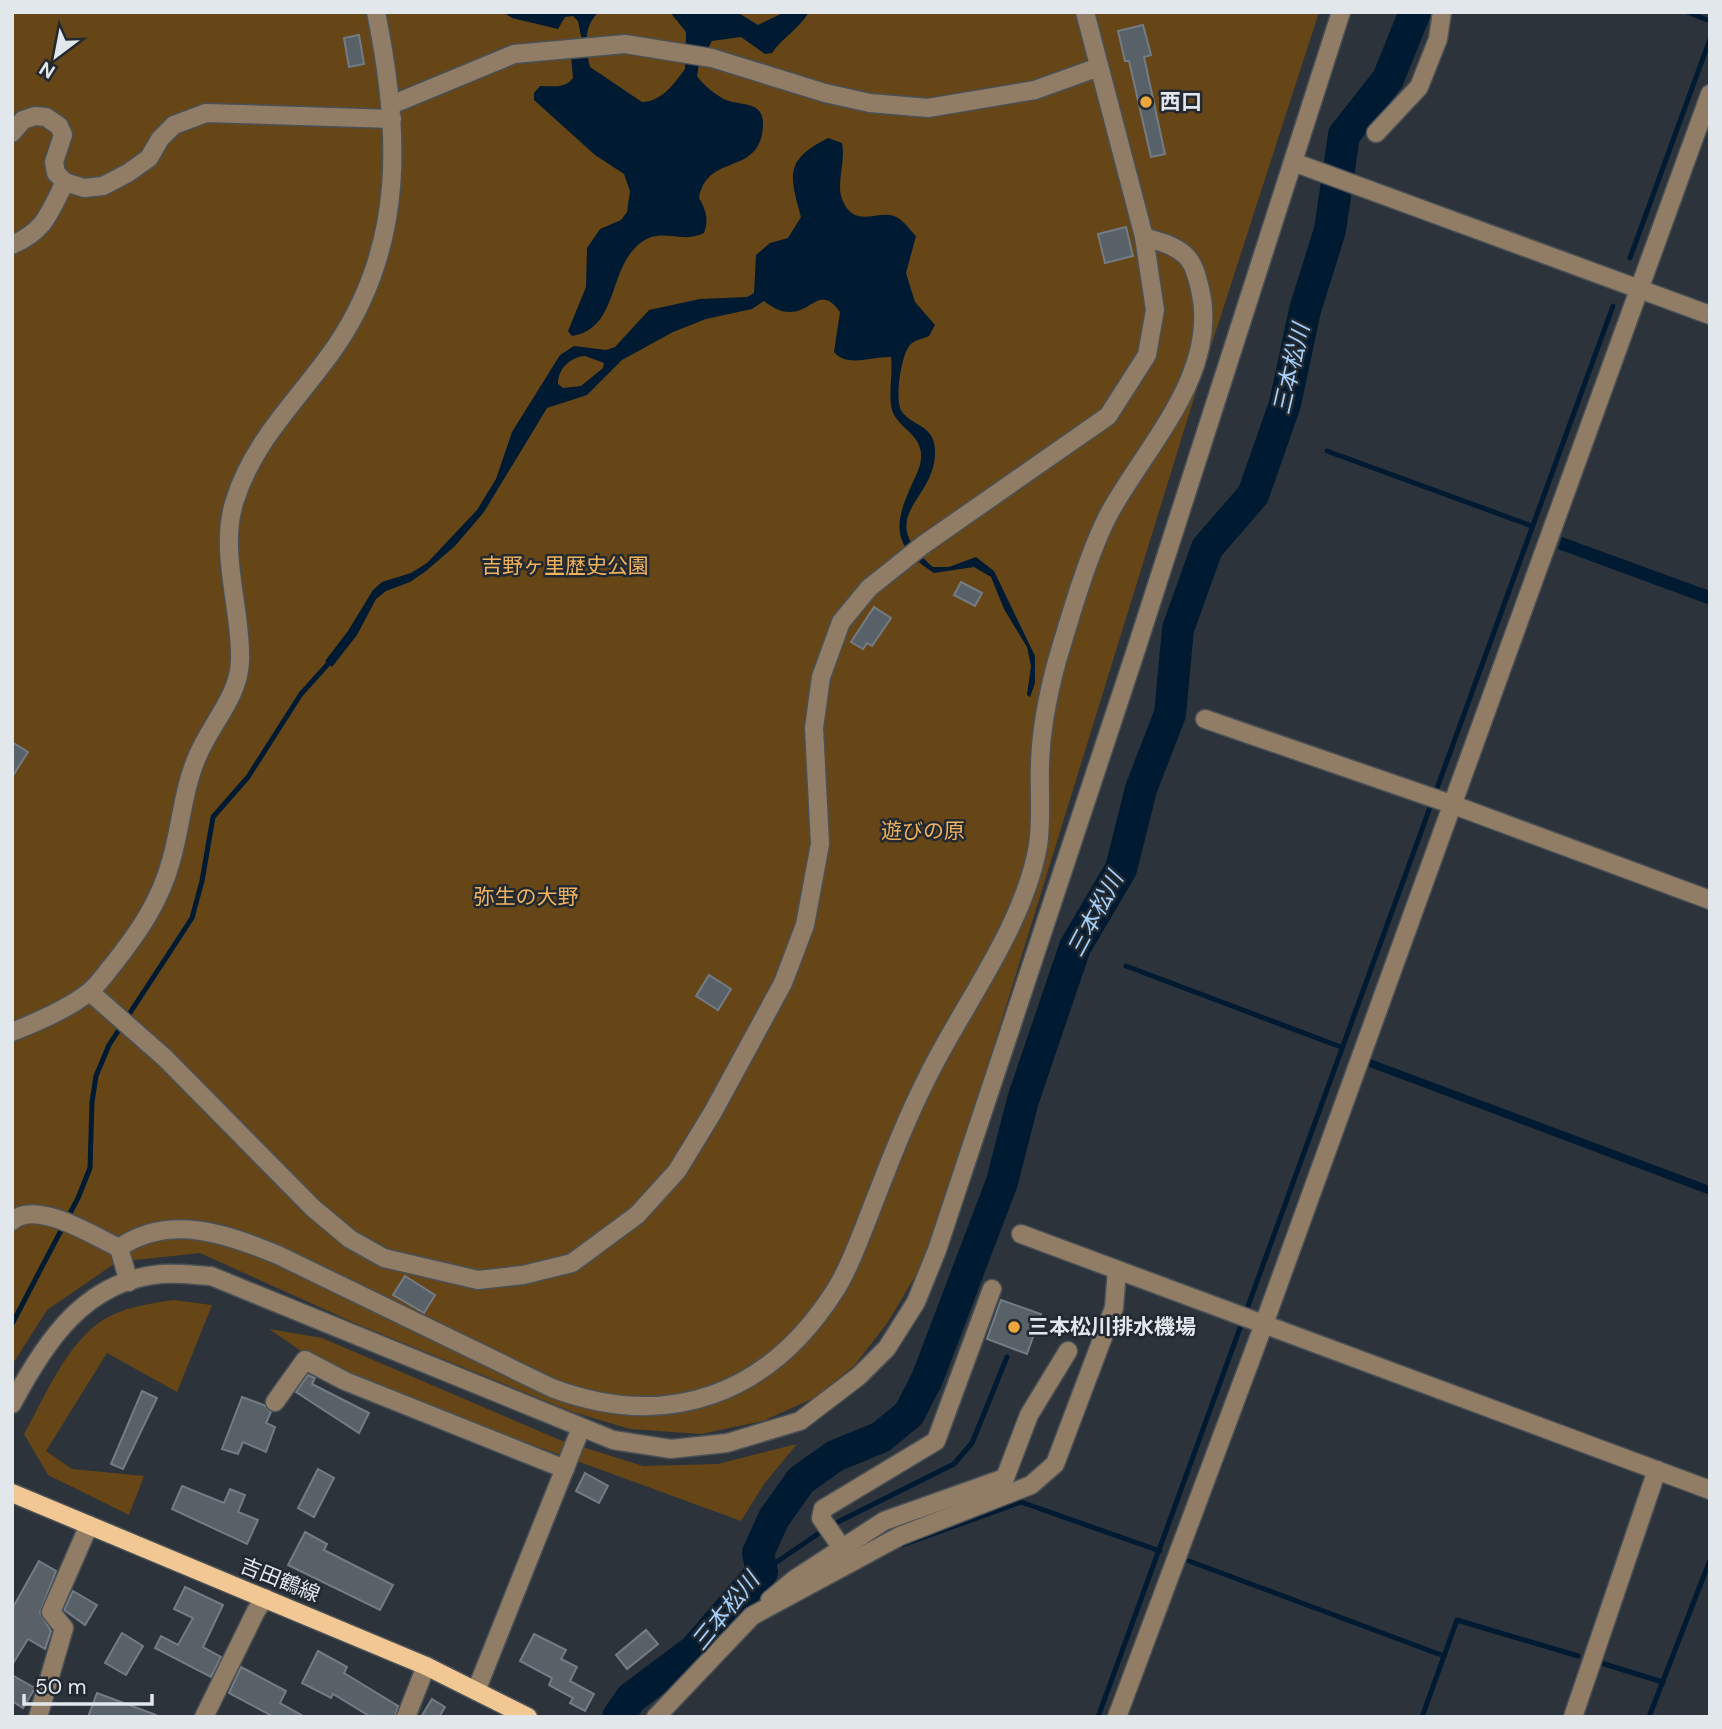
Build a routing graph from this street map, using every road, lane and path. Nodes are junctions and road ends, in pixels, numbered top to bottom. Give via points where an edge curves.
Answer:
1 (376, 12) edge
2 (1086, 12) edge
3 (1341, 12) edge
4 (1442, 12) edge
5 (1100, 67) junction
6 (1710, 94) edge
7 (391, 112) junction
8 (12, 133) edge
9 (1376, 133) dead end
10 (1293, 163) junction
11 (65, 182) junction
12 (1144, 237) junction
13 (12, 245) edge
14 (1640, 289) junction
15 (1710, 315) edge
16 (1205, 719) dead end
17 (1439, 800) junction
18 (1710, 900) edge
19 (90, 992) junction
20 (12, 1032) edge
21 (12, 1220) edge
22 (1021, 1234) dead end
23 (119, 1248) junction
24 (1117, 1270) junction
25 (129, 1282) junction
26 (992, 1289) dead end
27 (1251, 1319) junction
28 (1068, 1351) dead end
29 (275, 1402) dead end
30 (12, 1404) edge
31 (581, 1428) junction
32 (565, 1469) junction
33 (1657, 1470) junction
34 (1710, 1490) edge
35 (12, 1493) edge
36 (89, 1525) junction
37 (842, 1548) junction
38 (265, 1598) junction
39 (752, 1616) junction
40 (426, 1666) junction
41 (476, 1691) junction
42 (38, 1717) edge
43 (204, 1717) edge
44 (406, 1717) edge
45 (528, 1717) edge
46 (656, 1717) edge
47 (1117, 1717) edge
48 (1573, 1717) edge

1 - 7 street
2 - 5 street
3 - 10 street
4 - 9 street via 1438,39 1419,87
5 - 7 street via 1035,90 928,108 870,103 712,58 625,44 514,54
5 - 12 street
6 - 14 street
7 - 11 street via 206,113 174,125 149,159 111,182 84,188
7 - 19 street via 394,180 387,224 358,308 336,346 276,420 234,502 229,562 240,662 233,687 198,755 160,893 143,927
8 - 11 street via 23,120 35,116 59,126 62,135 54,162 56,173
10 - 14 street via 1358,193
10 - 31 street via 916,1302 869,1367 800,1421 727,1443 671,1449 613,1440
11 - 13 street via 45,223
12 - 19 street via 1155,310 1147,355 1108,416 923,545 869,588 841,622 821,677 814,728 820,844 805,925 783,983 677,1171 637,1215 572,1263 478,1280 383,1258 350,1239 313,1208 165,1058
12 - 23 street via 1168,244 1194,267 1203,317 1192,375 1110,512 1072,614 1043,725 1038,847 1002,941 926,1079 838,1287 811,1325 745,1380 699,1400 672,1407 594,1401 552,1388 236,1238 178,1228 139,1234
14 - 15 street
14 - 17 street
16 - 17 street
17 - 18 street
17 - 27 street
19 - 20 street
21 - 23 street via 28,1212 46,1215
22 - 24 street
23 - 25 street
24 - 27 street
24 - 39 street via 1114,1308 1055,1464 1031,1485 900,1536
25 - 30 street via 114,1285 78,1308 38,1355
25 - 31 street via 161,1274 211,1276
26 - 37 street via 936,1441 823,1509 821,1518
27 - 33 street
27 - 47 street
28 - 37 street via 1029,1415 1005,1478 884,1521
29 - 32 street via 305,1360 345,1381
31 - 32 street
32 - 41 street
33 - 34 street
33 - 48 street
35 - 36 main road, 吉田鶴線
36 - 38 main road, 吉田鶴線
36 - 42 street via 51,1612 64,1628
37 - 39 street via 795,1579
38 - 40 main road, 吉田鶴線
38 - 43 street
39 - 46 street
40 - 41 main road, 吉田鶴線
40 - 44 street
41 - 45 main road, 吉田鶴線

